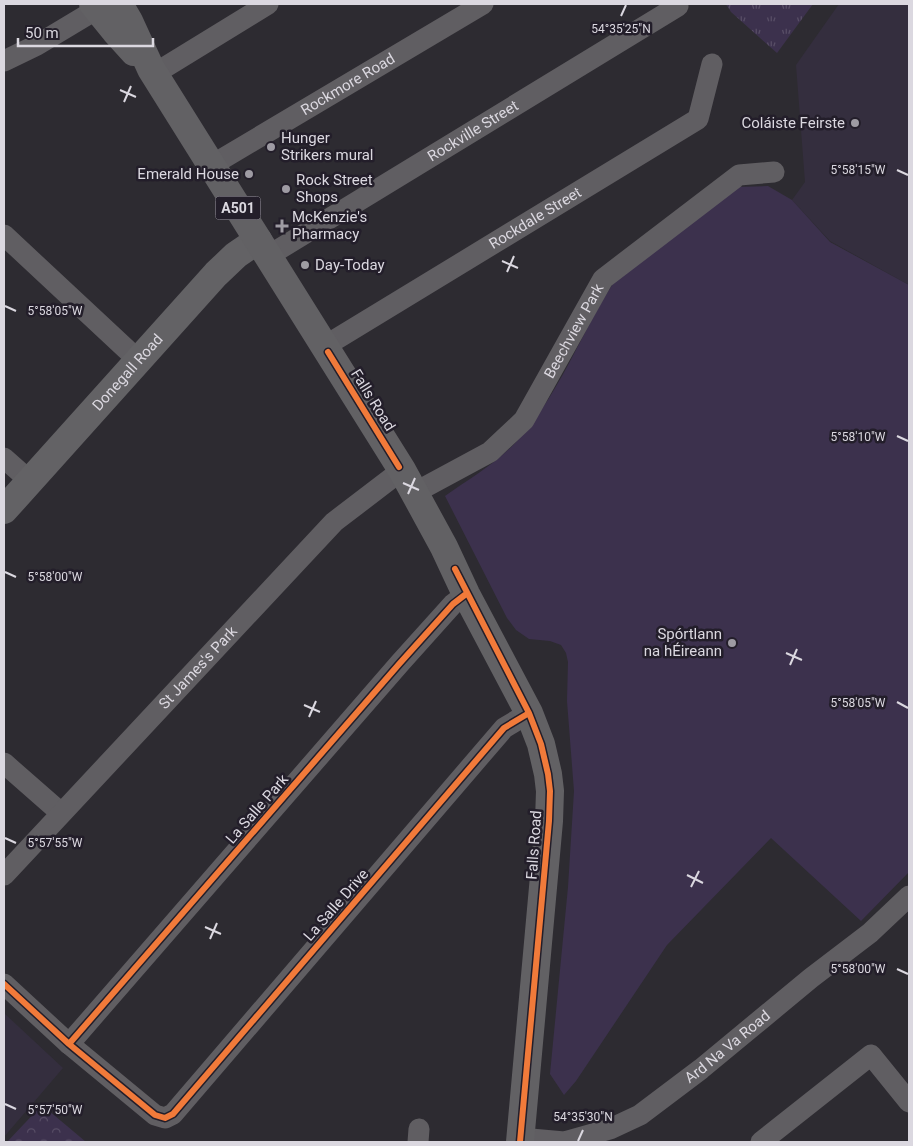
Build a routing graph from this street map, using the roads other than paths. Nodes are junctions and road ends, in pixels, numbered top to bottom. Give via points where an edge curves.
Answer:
1 (268, 4) edge
2 (482, 4) edge
3 (110, 5) edge
4 (678, 6) dead end
5 (4, 61) edge
6 (712, 64) dead end
7 (152, 71) junction
8 (212, 165) junction
9 (774, 172) dead end
10 (4, 235) edge
11 (263, 248) junction
12 (325, 346) junction
13 (138, 360) junction
14 (4, 458) edge
15 (30, 481) junction
16 (408, 482) junction
17 (4, 510) edge
18 (466, 594) junction
19 (529, 713) junction
20 (4, 762) edge
21 (61, 813) junction
22 (4, 875) edge
23 (909, 896) edge
24 (4, 984) edge
25 (69, 1044) junction
26 (909, 1102) edge
27 (520, 1140) edge
28 (761, 1142) edge

1 - 7 street
2 - 8 street, Rockmore Road
3 - 5 street
3 - 7 main road, Falls Road / A501 via 115,31
4 - 11 street, Rockville Street
6 - 12 street, Rockdale Street via 698,119
7 - 8 main road, Falls Road / A501
8 - 11 main road, Falls Road / A501
9 - 16 street, Beechview Park via 739,175 603,278 524,420 490,452
10 - 13 street
11 - 12 main road, Falls Road / A501
11 - 13 street, Donegall Road via 236,255
12 - 16 main road, Falls Road / A501
13 - 15 street, Donegall Road
14 - 15 street
15 - 17 street, Donegall Road
16 - 18 main road, Falls Road / A501
16 - 21 street, St James's Park via 334,522
18 - 19 main road, Falls Road / A501
18 - 25 street, La Salle Park via 400,663
19 - 25 street, La Salle Drive via 504,728 173,1114 165,1118 155,1115
19 - 27 main road, Falls Road / A501 via 541,744 550,791
20 - 21 street
21 - 22 street, St James's Park
23 - 27 street, Ard Na Va Road via 870,933 640,1115 610,1129 564,1142
24 - 25 street
26 - 28 street via 870,1055

